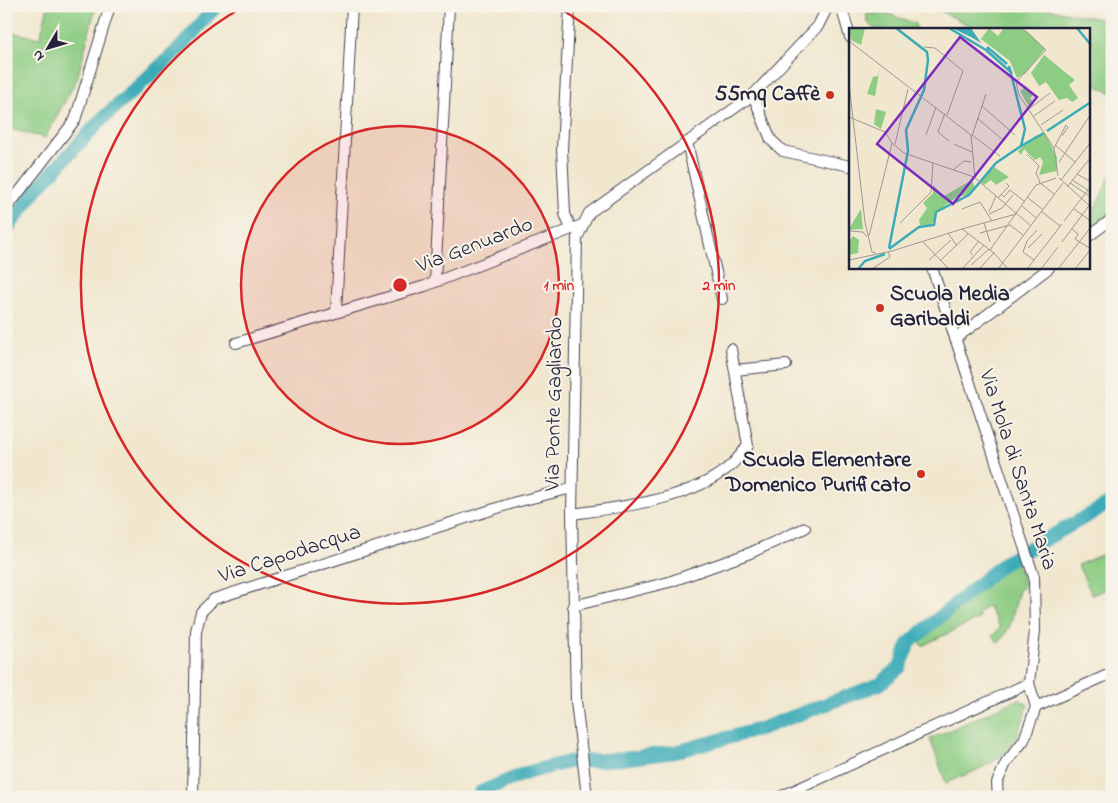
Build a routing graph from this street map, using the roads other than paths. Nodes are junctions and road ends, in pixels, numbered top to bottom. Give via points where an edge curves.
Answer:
1 (110, 6) edge
2 (352, 6) edge
3 (449, 6) edge
4 (570, 6) edge
5 (828, 6) edge
6 (841, 6) edge
7 (849, 34) edge
8 (753, 95) junction
9 (688, 142) junction
10 (849, 166) edge
11 (7, 209) edge
12 (1112, 219) edge
13 (582, 224) junction
14 (571, 229) junction
15 (1090, 235) edge
16 (932, 269) edge
17 (1047, 269) edge
18 (435, 282) junction
19 (722, 299) dead end
20 (336, 312) junction
21 (955, 339) junction
22 (236, 343) dead end
23 (731, 349) dead end
24 (786, 365) dead end
25 (735, 370) junction
26 (572, 488) junction
27 (572, 514) junction
28 (805, 528) dead end
29 (573, 606) junction
30 (1112, 673) edge
31 (1029, 683) junction
32 (1036, 707) junction
33 (193, 797) edge
34 (587, 797) edge
35 (780, 797) edge
36 (998, 797) edge

1 - 11 street via 75,120
2 - 20 street
3 - 18 street
4 - 14 street via 562,149 565,214
5 - 8 street via 818,26
6 - 7 street
8 - 9 street
8 - 10 street via 771,140 783,151
9 - 13 street via 589,213
9 - 19 street
12 - 15 street
13 - 14 street, Via Genuardo
13 - 26 street, Via Ponte Gagliardo via 578,238
14 - 18 street, Via Genuardo
16 - 21 street, Via Mola di Santa Maria
17 - 21 street
18 - 20 street, Via Genuardo
20 - 22 street, Via Genuardo
21 - 31 street, Via Mola di Santa Maria via 1034,577 1035,631
23 - 25 street
24 - 25 street
25 - 27 street via 748,446 729,466 676,495
26 - 27 street, Via Ponte Gagliardo
26 - 33 street, Via Capodacqua via 516,502 214,600 201,612 196,631
27 - 29 street, Via Ponte Gagliardo
28 - 29 street via 750,553 669,582
29 - 34 street, Via Ponte Gagliardo via 576,700
30 - 32 street
31 - 32 street, Via Mola di Santa Maria
31 - 35 street
32 - 36 street via 1024,740 1006,763 997,783

